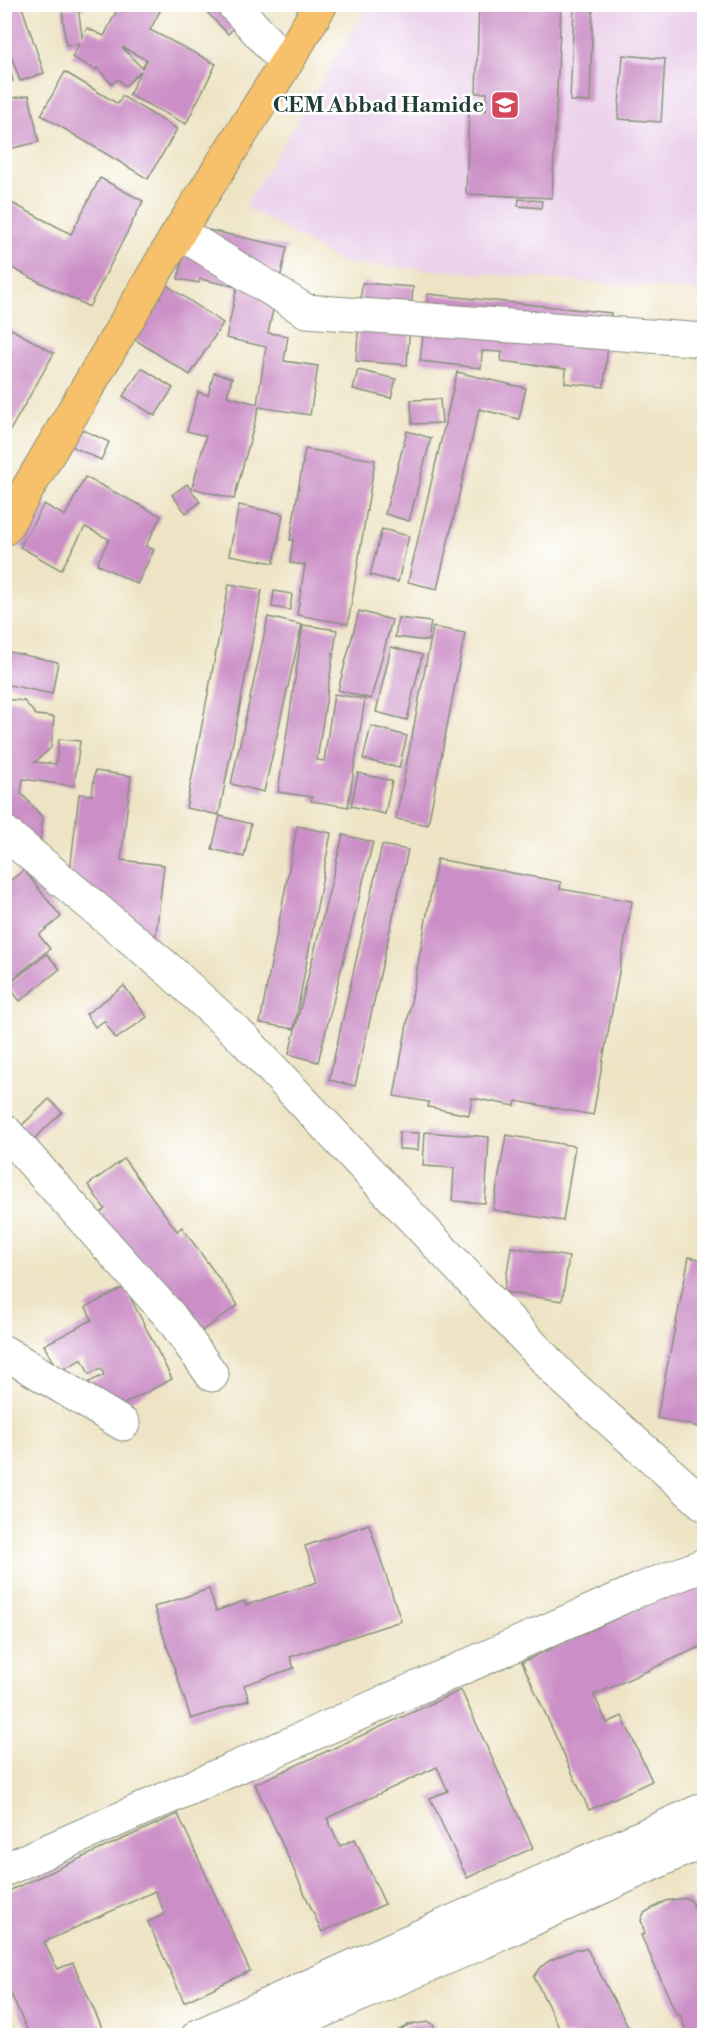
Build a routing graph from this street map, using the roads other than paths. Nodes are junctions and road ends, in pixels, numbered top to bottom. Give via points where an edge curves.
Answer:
1 (233, 4) edge
2 (321, 4) edge
3 (286, 63) junction
4 (179, 232) junction
5 (705, 340) edge
6 (4, 529) edge
7 (4, 832) edge
8 (4, 1130) edge
9 (4, 1352) edge
10 (212, 1375) dead end
11 (123, 1424) dead end
12 (705, 1504) edge
13 (705, 1565) edge
14 (705, 1809) edge
15 (705, 1840) edge
16 (4, 1870) edge
17 (198, 2036) edge
18 (264, 2036) edge

1 - 3 street
2 - 3 main road
3 - 4 main road
4 - 5 street via 306,310
4 - 6 main road
7 - 12 street via 168,969 244,1039 563,1378
8 - 10 street via 171,1316
9 - 11 street
13 - 16 street via 639,1590
14 - 17 street
15 - 18 street via 483,1942

